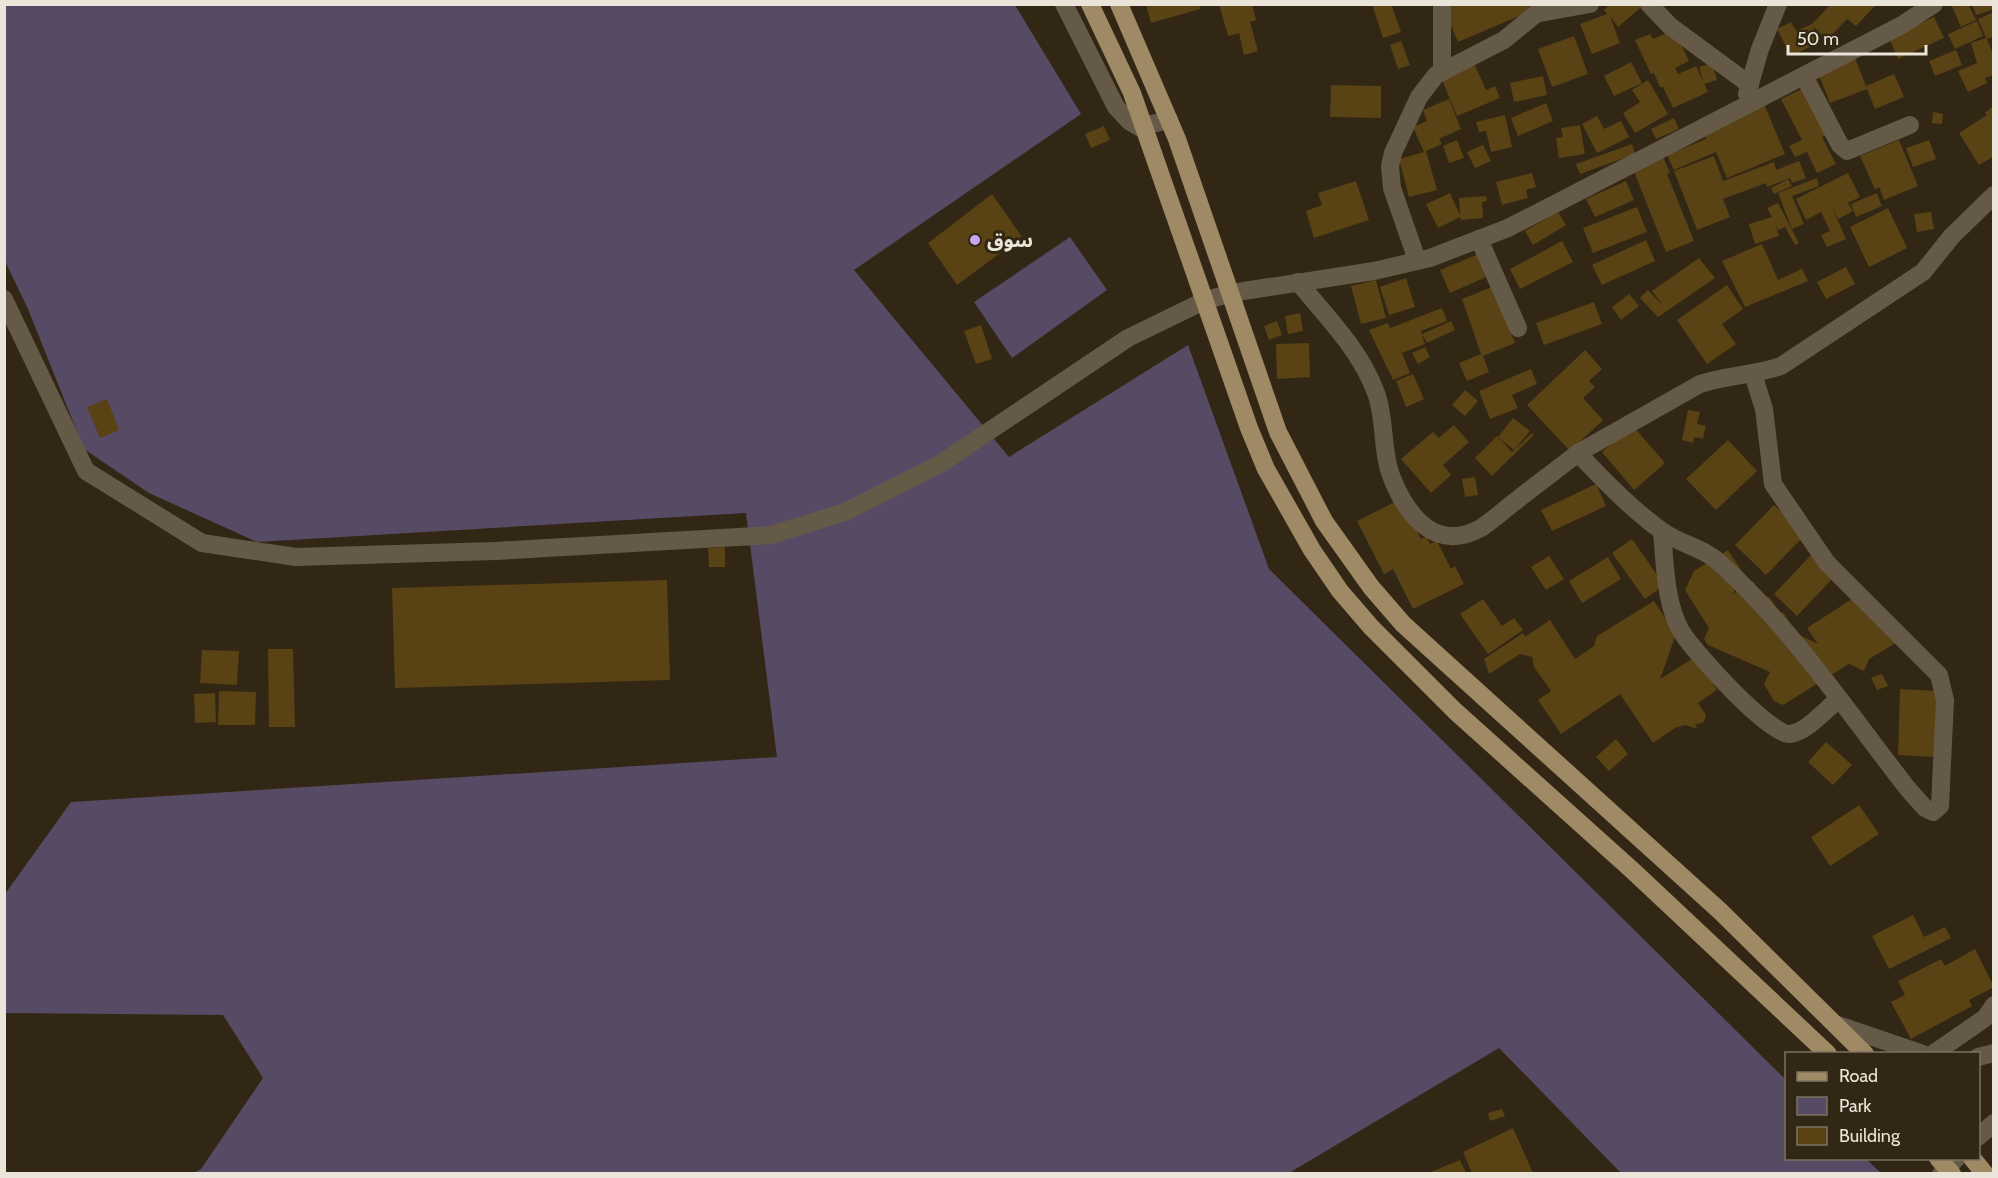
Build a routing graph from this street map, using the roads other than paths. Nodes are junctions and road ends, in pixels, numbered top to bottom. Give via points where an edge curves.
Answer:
1 (1064, 4) edge
2 (1090, 4) edge
3 (1119, 4) edge
4 (1442, 4) edge
5 (1590, 4) edge
6 (1649, 4) edge
7 (1778, 4) edge
8 (1934, 4) edge
9 (1544, 9) edge
10 (1442, 72) junction
11 (1804, 76) junction
12 (1750, 85) junction
13 (1743, 107) junction
14 (1169, 120) junction
15 (1910, 125) dead end
16 (1144, 127) junction
17 (1994, 195) edge
18 (1479, 239) junction
19 (1418, 260) junction
20 (1298, 282) junction
21 (1231, 293) junction
22 (4, 299) edge
23 (1204, 301) junction
24 (1518, 328) dead end
25 (1753, 374) junction
26 (1578, 453) junction
27 (1662, 532) junction
28 (1839, 699) junction
29 (1994, 1005) edge
30 (1835, 1024) junction
31 (1827, 1052) edge
32 (1864, 1052) edge
33 (1917, 1052) edge
34 (1935, 1052) edge
35 (1974, 1160) edge
36 (1985, 1173) edge

1 - 16 street via 1116,107 1129,122
2 - 16 main road
3 - 14 main road
4 - 10 street
5 - 9 street
6 - 12 street via 1670,26
7 - 12 street
8 - 11 street
9 - 10 street via 1504,40
10 - 19 street via 1433,77 1419,97 1390,160 1392,188
11 - 13 street
11 - 15 street via 1840,145 1847,151
12 - 13 street
13 - 18 street via 1508,228
14 - 16 street
14 - 21 main road
16 - 23 main road
17 - 25 street via 1952,236 1923,272 1781,366
18 - 19 street
18 - 24 street
19 - 20 street
20 - 21 street
20 - 26 street via 1339,331 1367,374 1376,394 1391,477 1424,528 1452,535 1480,528
21 - 23 street
21 - 30 main road via 1278,432 1323,521 1371,587 1402,624 1720,911
22 - 23 street via 86,471 202,543 296,556 495,551 771,536 845,512 940,464 1128,338
23 - 31 main road via 1266,469 1340,591 1455,711
25 - 26 street via 1700,384
25 - 28 street via 1764,409 1773,484 1827,563 1938,675 1943,686 1941,795 1937,810 1925,808 1908,789
26 - 27 street
27 - 28 street via 1696,546 1721,563 1792,636
27 - 28 street via 1667,579 1681,631 1758,717 1780,732 1791,734
29 - 34 street via 1986,1018
30 - 32 main road
30 - 33 street
35 - 36 main road

